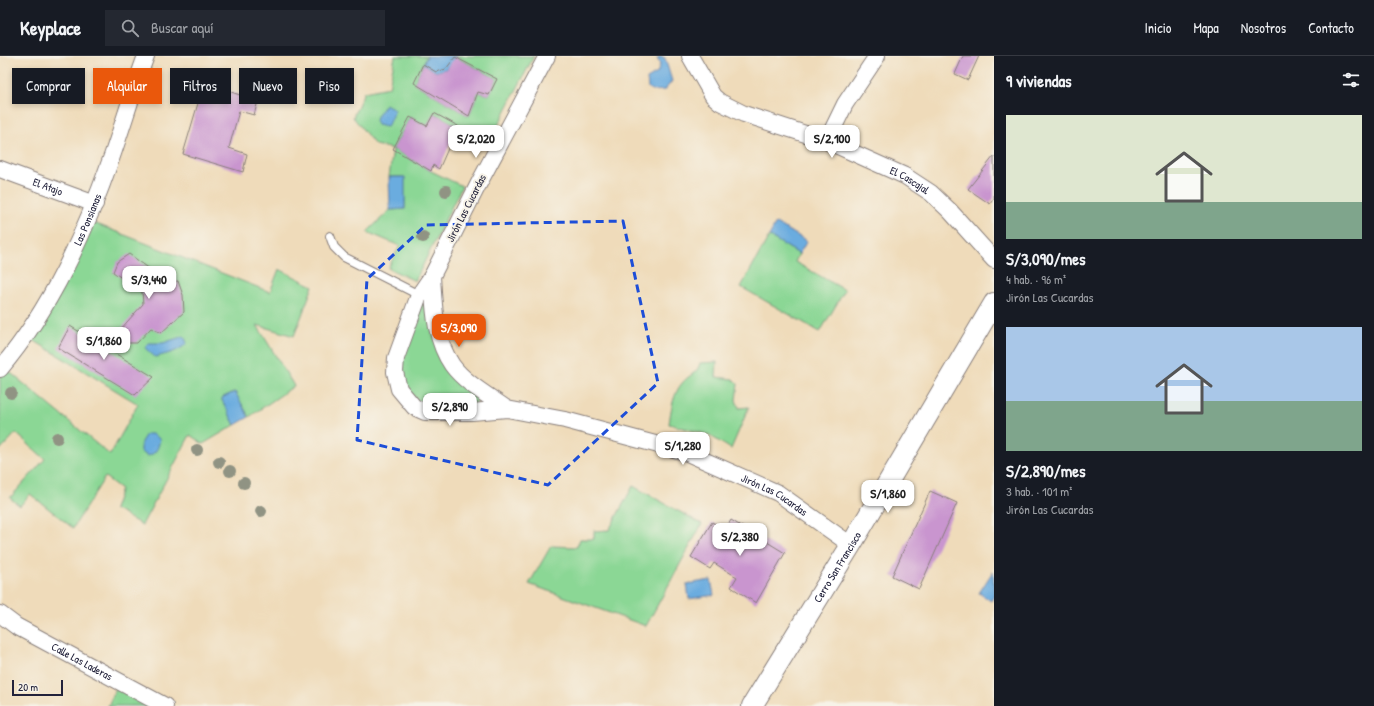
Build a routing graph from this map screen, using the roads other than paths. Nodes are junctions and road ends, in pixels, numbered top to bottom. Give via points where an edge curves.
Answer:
1 (146, 56) edge
2 (547, 56) edge
3 (690, 56) edge
4 (877, 56) edge
5 (827, 141) junction
6 (0, 169) edge
7 (95, 204) junction
8 (330, 236) dead end
9 (994, 260) edge
10 (432, 276) junction
11 (419, 295) junction
12 (994, 303) edge
13 (0, 369) edge
14 (479, 389) junction
15 (507, 409) junction
16 (472, 412) junction
17 (851, 545) junction
18 (0, 614) edge
19 (165, 706) edge
20 (752, 706) edge

1 - 7 street, Las Ponsianas
2 - 10 street, Jirón Las Cucardas
3 - 5 street, El Cascajal via 713,96 720,102 744,114
4 - 5 street via 845,104
5 - 9 street, El Cascajal via 905,176 931,193
6 - 7 street, El Atajo
7 - 13 street, Las Ponsianas via 61,277 20,346
8 - 11 lane via 334,247 344,257
10 - 11 street, Jirón Las Cucardas
10 - 14 street, Jirón Las Cucardas via 434,311 442,346 452,365
11 - 16 street, Jirón Las Cucardas via 396,358 398,389 414,407 425,412
12 - 17 street, Cerro San Francisco
14 - 15 street, Jirón Las Cucardas
14 - 16 street
15 - 16 street, Jirón Las Cucardas
15 - 17 street, Jirón Las Cucardas via 566,420 685,452 778,493
17 - 20 street, Cerro San Francisco
18 - 19 street, Calle Las Laderas via 16,626

